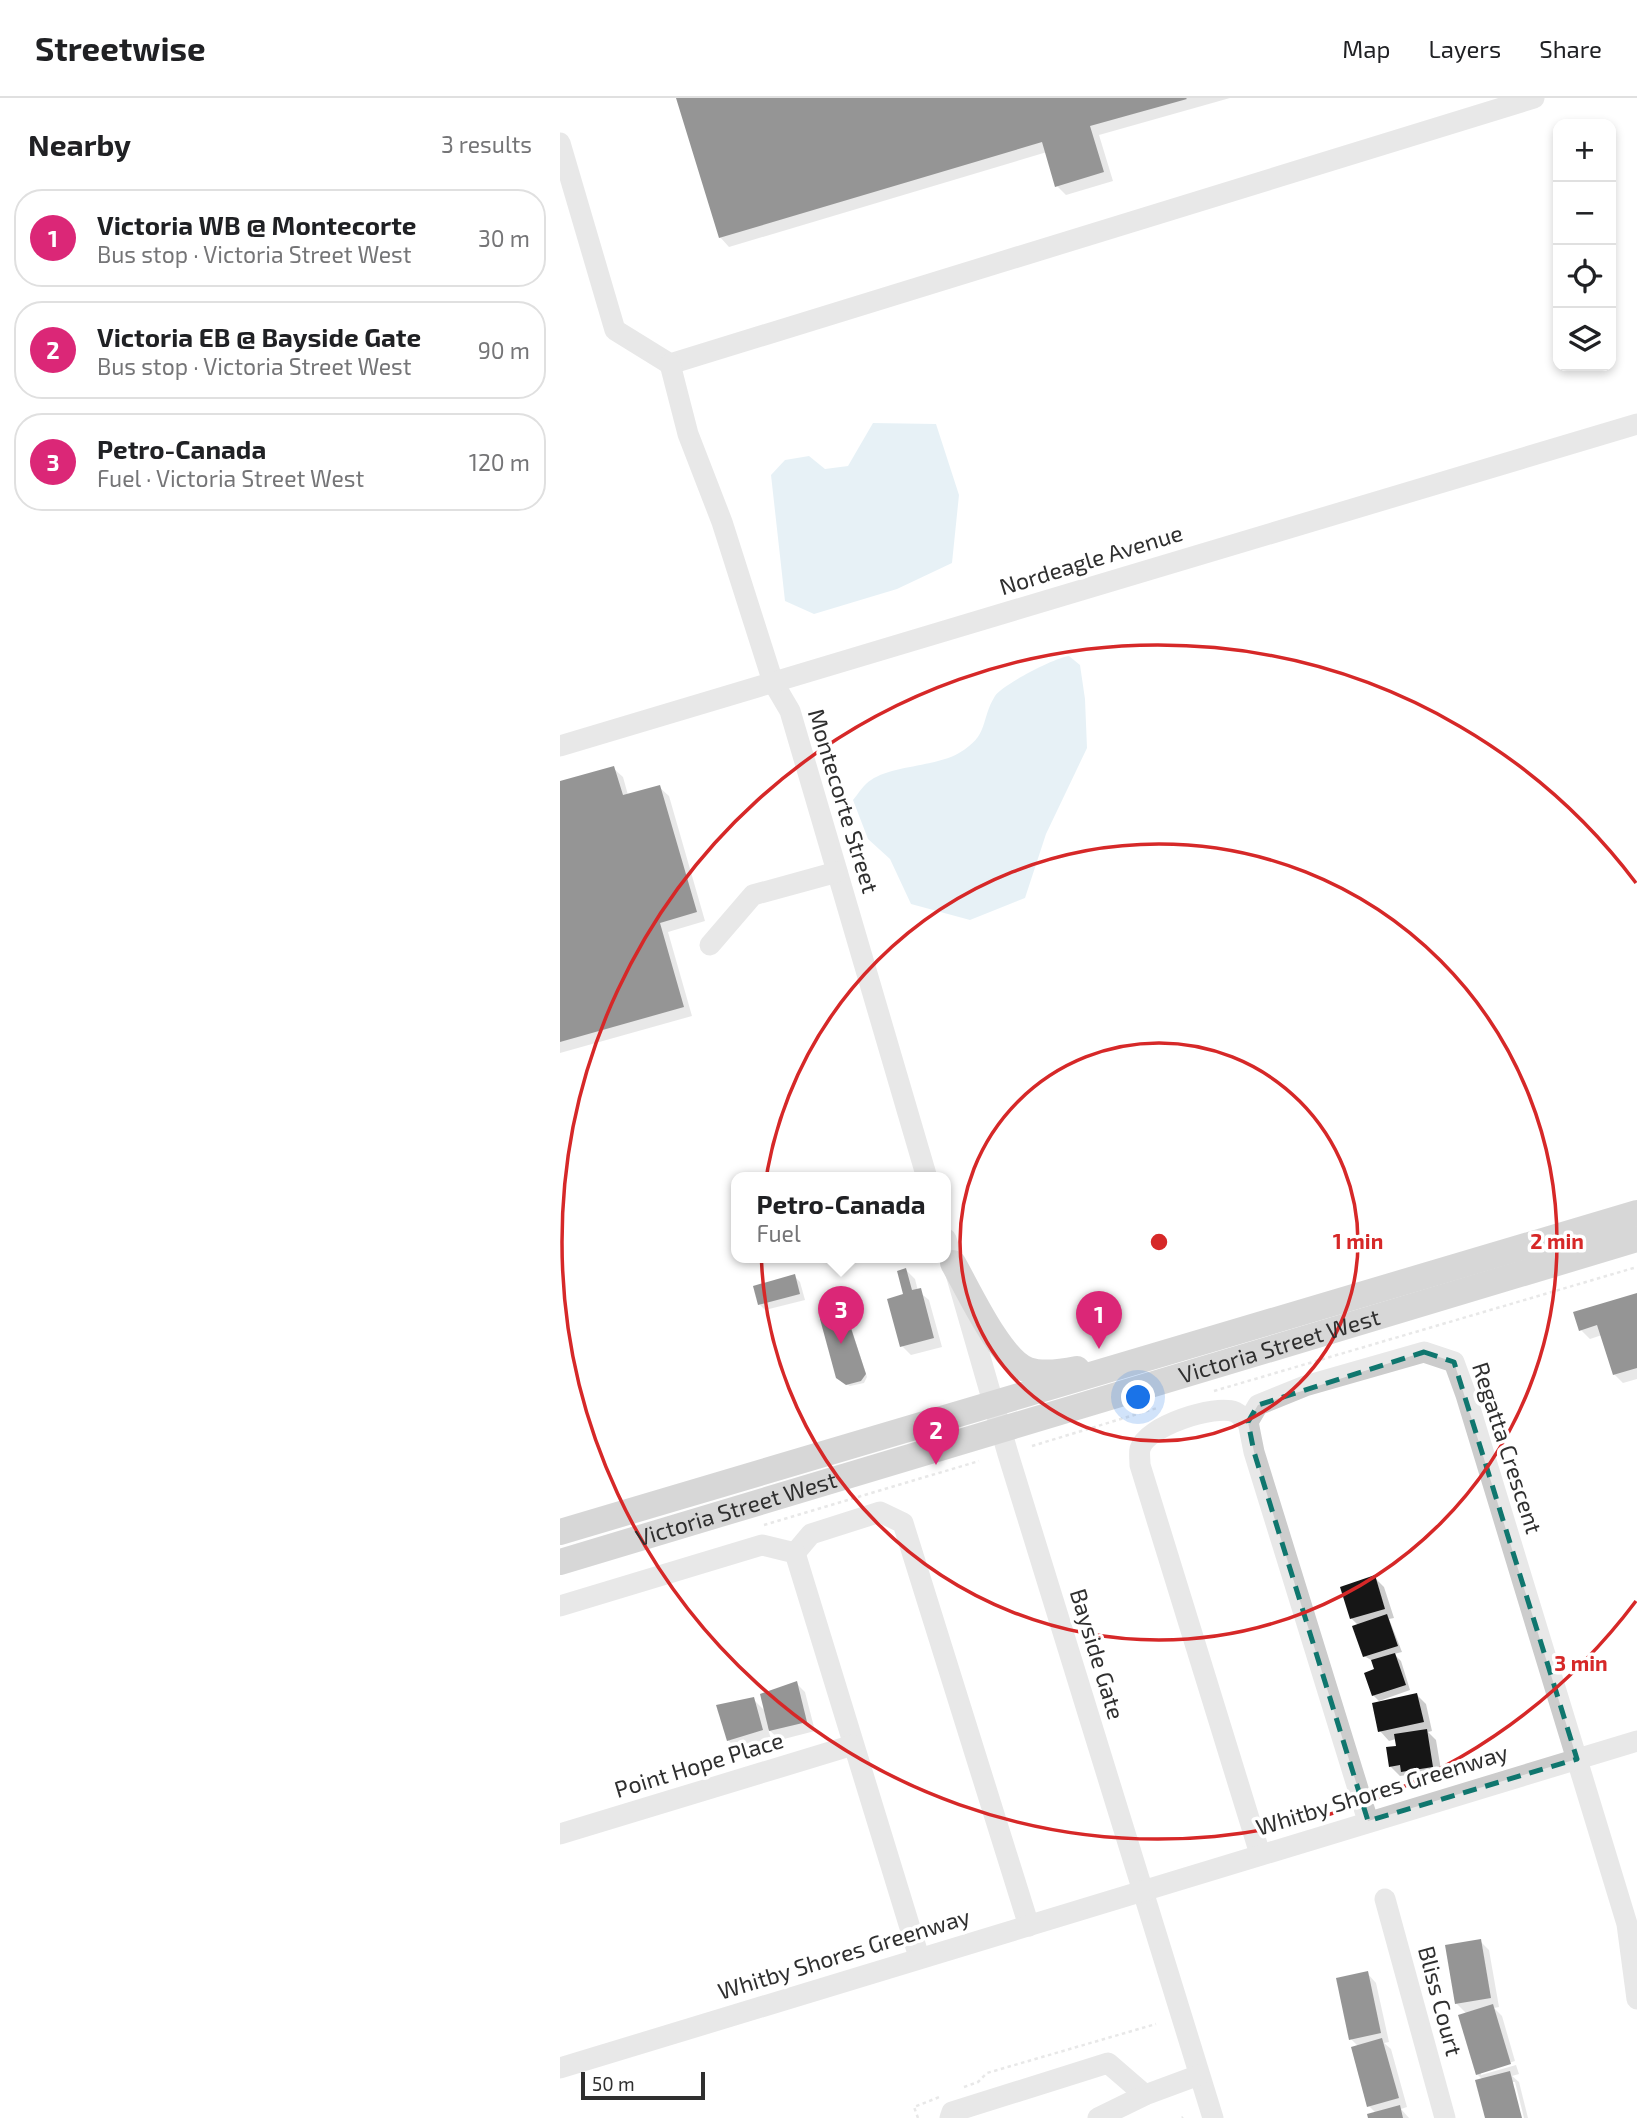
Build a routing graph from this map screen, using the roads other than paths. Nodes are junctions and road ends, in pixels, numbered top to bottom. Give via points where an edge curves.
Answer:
1 (1534, 98) edge
2 (560, 143) edge
3 (670, 365) junction
4 (1637, 424) edge
5 (773, 682) junction
6 (560, 746) edge
7 (837, 872) junction
8 (710, 945) dead end
9 (925, 1172) edge
10 (1637, 1213) edge
11 (1637, 1239) edge
12 (951, 1253) edge
13 (951, 1254) edge
14 (1158, 1356) junction
15 (995, 1404) junction
16 (1248, 1422) junction
17 (1003, 1431) junction
18 (560, 1532) edge
19 (795, 1553) junction
20 (560, 1562) edge
21 (560, 1606) edge
22 (1637, 1741) edge
23 (853, 1745) junction
24 (1577, 1759) junction
25 (1368, 1821) junction
26 (560, 1835) edge
27 (1260, 1854) junction
28 (1143, 1892) junction
29 (1385, 1899) dead end
30 (1029, 1926) junction
31 (919, 1957) junction
32 (1637, 1999) edge
33 (560, 2068) edge
34 (1199, 2075) junction
35 (1145, 2095) junction
36 (950, 2118) edge
37 (1098, 2118) edge
38 (1139, 2118) edge
39 (1213, 2118) edge
40 (1445, 2118) edge

1 - 3 street
2 - 3 street via 615,330
3 - 5 street, Montecorte Street via 688,434 722,522
4 - 5 street, Nordeagle Avenue
5 - 6 street, Nordeagle Avenue
5 - 7 street, Montecorte Street via 790,711
7 - 8 street via 753,895
7 - 9 street, Montecorte Street
10 - 14 main road, Victoria Street West
11 - 17 main road, Victoria Street West
12 - 14 main road via 995,1339 1026,1370 1056,1373
13 - 15 street
14 - 15 main road, Victoria Street West
15 - 17 street
15 - 18 main road, Victoria Street West
16 - 24 street, Regatta Crescent via 1258,1405 1305,1386 1424,1352 1454,1362
16 - 25 street
16 - 27 street via 1234,1411 1214,1411 1170,1422 1150,1433 1140,1447 1140,1465
17 - 20 main road, Victoria Street West
17 - 28 street, Bayside Gate
19 - 21 street via 762,1545
19 - 23 street
19 - 30 street via 811,1534 880,1513 903,1523
22 - 24 street, Whitby Shores Greenway
23 - 26 street, Point Hope Place
23 - 31 street
24 - 25 street, Whitby Shores Greenway
24 - 32 street via 1627,1924
25 - 27 street, Whitby Shores Greenway
27 - 28 street, Whitby Shores Greenway
28 - 30 street, Whitby Shores Greenway
28 - 34 street
29 - 40 street, Bliss Court
30 - 31 street, Whitby Shores Greenway
31 - 33 street, Whitby Shores Greenway
34 - 35 street
34 - 39 street
35 - 36 street via 1108,2063 952,2112
35 - 37 street
35 - 38 street

